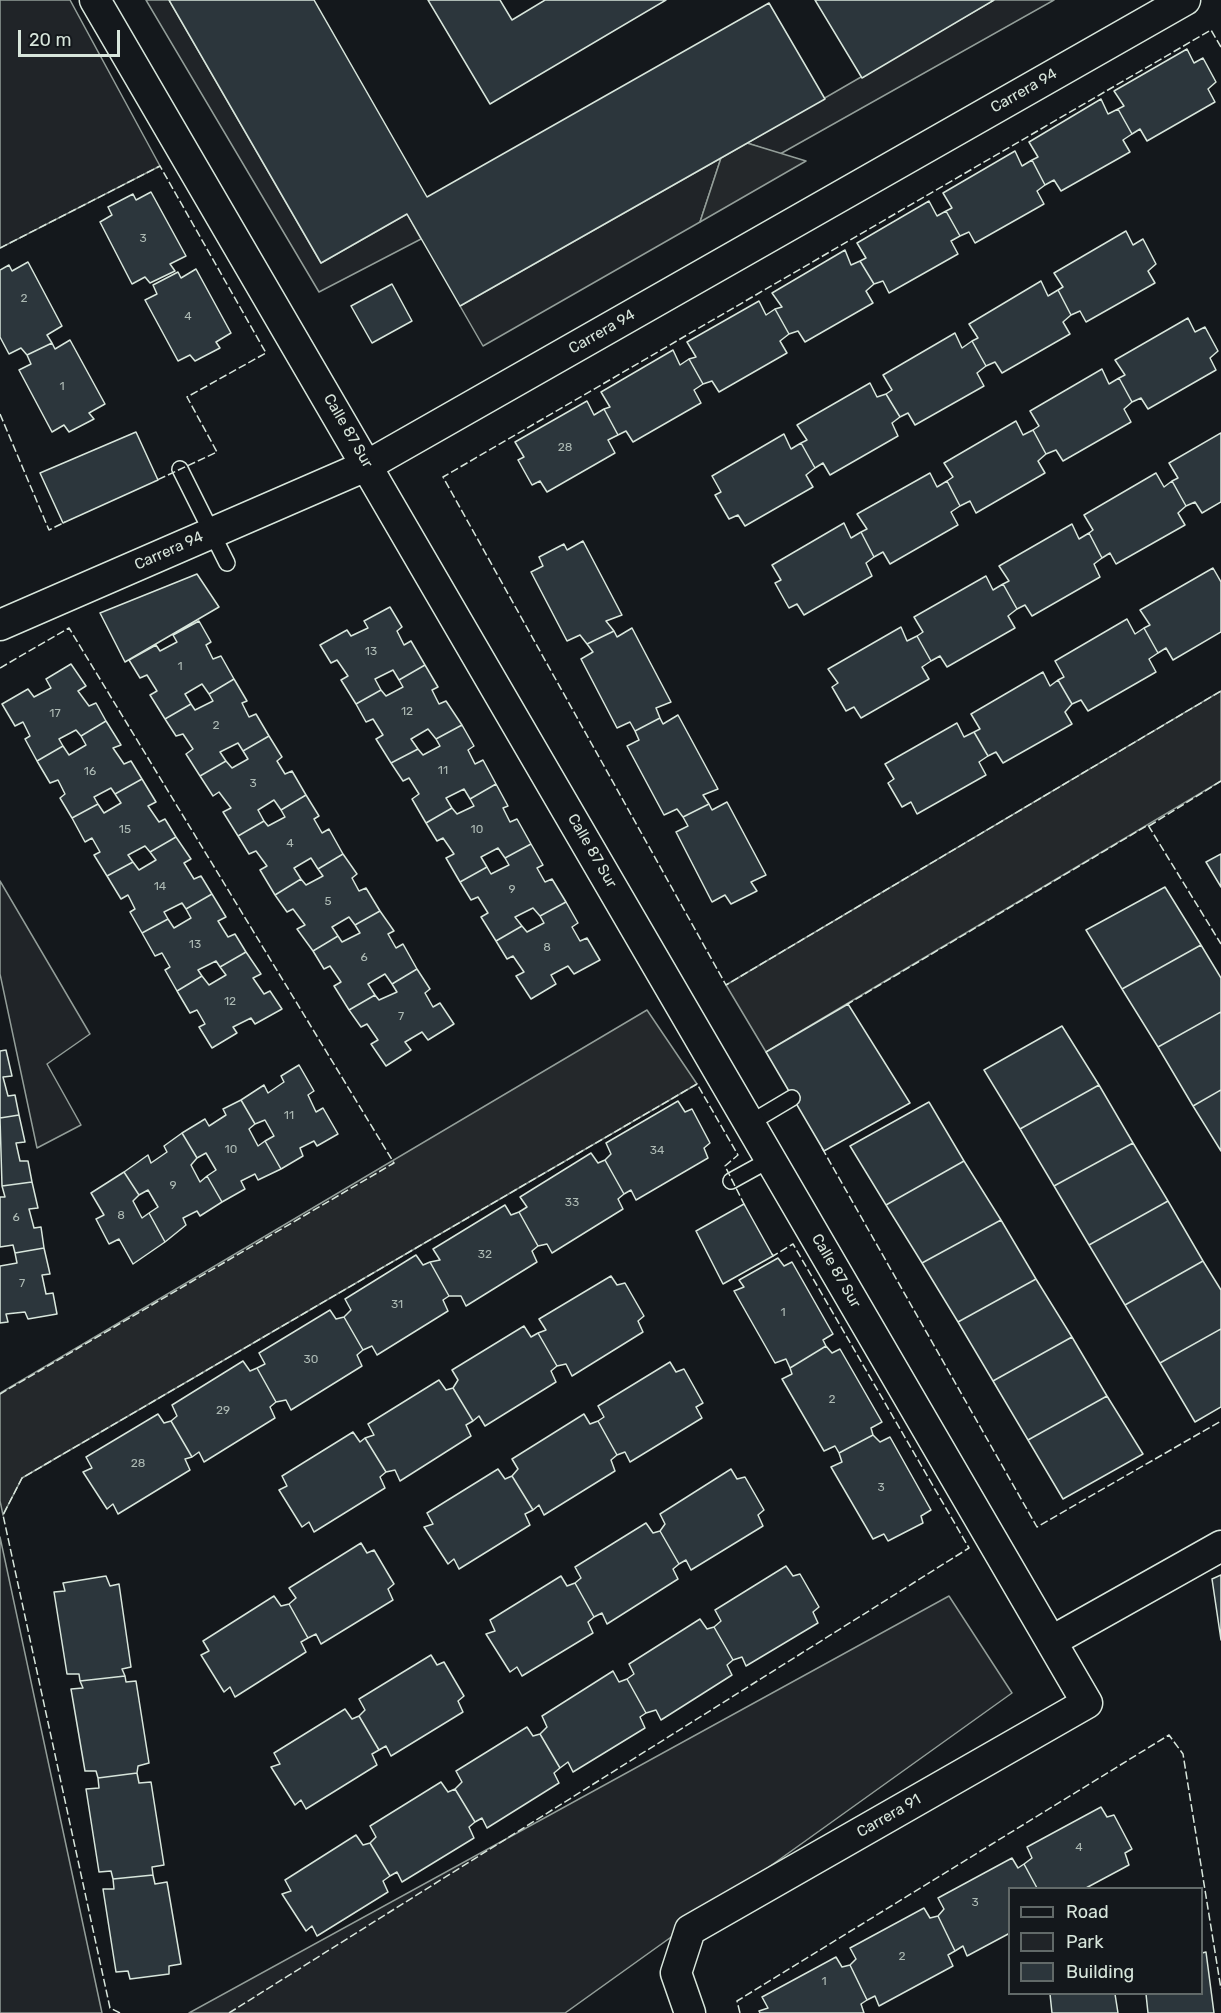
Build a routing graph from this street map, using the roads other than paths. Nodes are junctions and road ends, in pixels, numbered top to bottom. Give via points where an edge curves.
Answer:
1 (95, 0) edge
2 (1185, 0) edge
3 (368, 465) junction
4 (180, 470) dead end
5 (213, 532) junction
6 (227, 563) dead end
7 (0, 625) edge
8 (792, 1098) dead end
9 (750, 1123) junction
10 (771, 1159) junction
11 (731, 1181) dead end
12 (1221, 1546) edge
13 (1052, 1641) junction
14 (1087, 1703) joint
15 (690, 2013) edge

1 - 3 street, Calle 87 Sur
2 - 3 street, Carrera 94
3 - 5 street, Carrera 94
3 - 9 street, Calle 87 Sur
4 - 5 lane
5 - 6 lane
5 - 7 street, Carrera 94
8 - 9 lane
9 - 10 street, Calle 87 Sur
10 - 11 lane
10 - 13 street, Calle 87 Sur
12 - 13 street
13 - 14 street, Calle 87 Sur
14 - 15 street, Carrera 91 via 690,1930 676,1973

